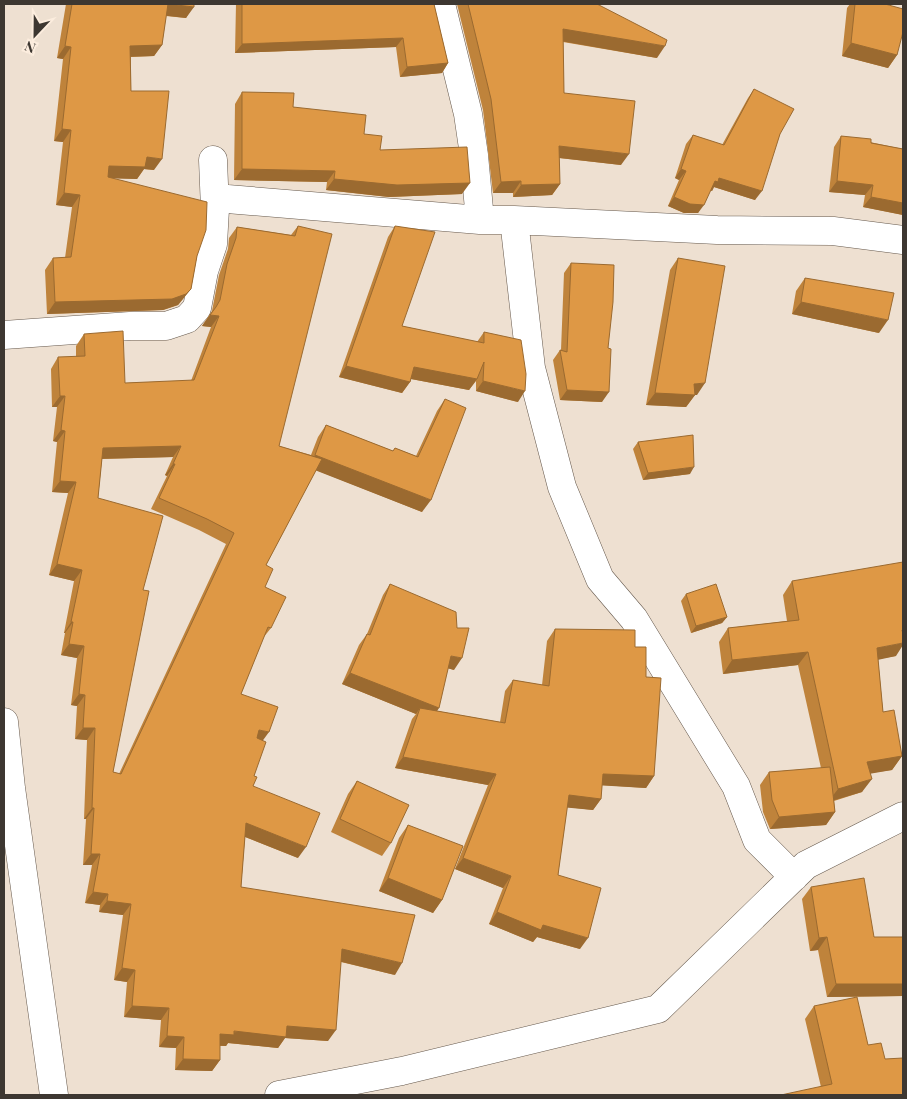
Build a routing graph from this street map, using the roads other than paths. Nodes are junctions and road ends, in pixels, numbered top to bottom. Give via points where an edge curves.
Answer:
1 (441, 4) edge
2 (213, 160) dead end
3 (215, 198) junction
4 (480, 220) junction
5 (514, 220) junction
6 (903, 240) edge
7 (4, 335) edge
8 (4, 722) edge
9 (903, 816) edge
10 (794, 877) junction
11 (54, 1095) edge
12 (279, 1095) edge

1 - 4 main road via 468,114
2 - 3 main road
3 - 4 main road
3 - 7 main road via 213,244 197,308 186,320 166,326
4 - 5 main road
5 - 6 main road via 717,230 833,231
5 - 10 main road via 531,368 562,487 600,579 634,620 736,786 757,840
8 - 11 main road
9 - 10 main road via 806,865
10 - 12 main road via 658,1009 402,1071

